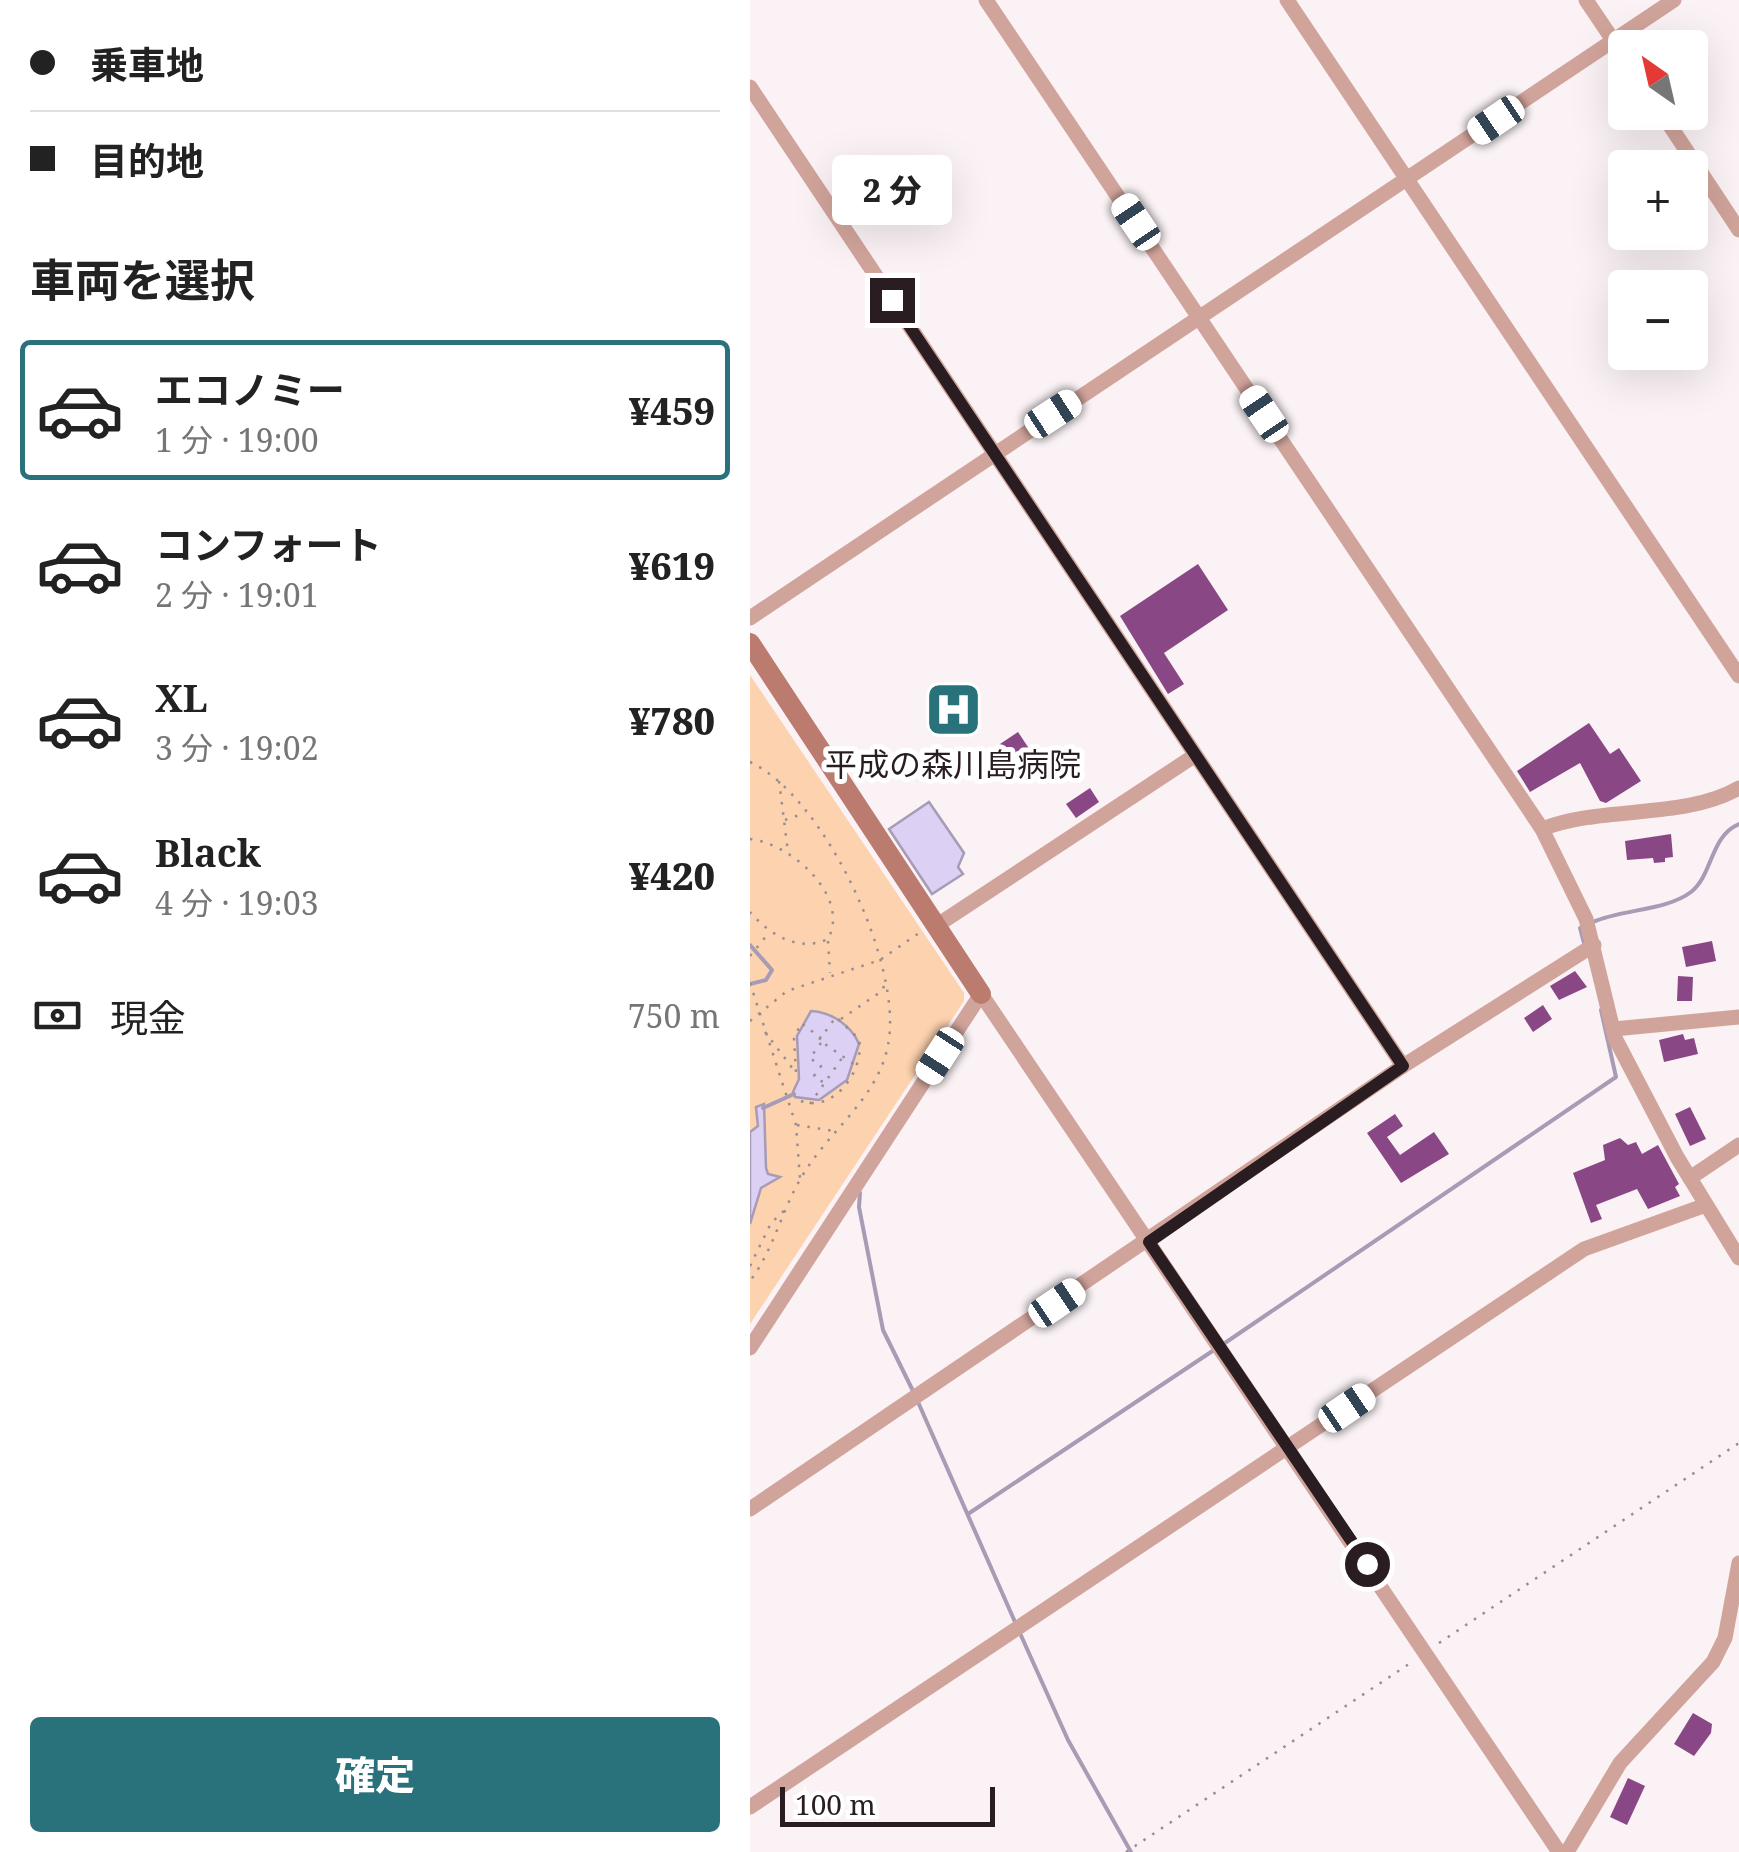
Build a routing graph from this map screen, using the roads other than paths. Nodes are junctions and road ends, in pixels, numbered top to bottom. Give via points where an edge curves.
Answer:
1 (986, 0) edge
2 (1288, 0) edge
3 (1586, 0) edge
4 (1674, 0) edge
5 (1628, 30) edge
6 (1608, 33) edge
7 (1608, 43) edge
8 (750, 87) edge
9 (1673, 130) edge
10 (1407, 180) junction
11 (1739, 230) edge
12 (1200, 318) junction
13 (994, 453) junction
14 (750, 618) edge
15 (750, 643) edge
16 (1739, 676) edge
17 (1194, 756) junction
18 (1739, 788) edge
19 (1542, 829) junction
20 (931, 928) junction
21 (1594, 945) junction
22 (981, 994) junction
23 (1739, 1016) edge
24 (1614, 1029) junction
25 (1403, 1066) junction
26 (1739, 1146) edge
27 (1690, 1178) junction
28 (1706, 1205) junction
29 (1149, 1242) junction
30 (1739, 1258) edge
31 (750, 1348) edge
32 (1289, 1446) junction
33 (750, 1509) edge
34 (1739, 1563) edge
35 (750, 1807) edge
36 (1559, 1852) edge
37 (1568, 1852) edge

1 - 12 street
2 - 10 street
3 - 6 street
4 - 5 street
7 - 10 street
8 - 13 street
9 - 11 street
10 - 12 street
10 - 16 street
12 - 13 street
12 - 19 street
13 - 14 street
13 - 17 street
15 - 20 street
17 - 20 street
17 - 25 street
18 - 19 street via 1717,800 1570,818
19 - 21 street
20 - 22 street
21 - 24 street
21 - 25 street
22 - 29 street
22 - 31 street
23 - 24 street
24 - 27 street
25 - 29 street
26 - 27 street
27 - 28 street
28 - 30 street
28 - 32 street via 1584,1249
29 - 32 street
29 - 33 street
32 - 35 street
32 - 36 street
34 - 37 street via 1725,1638 1713,1662 1620,1764

